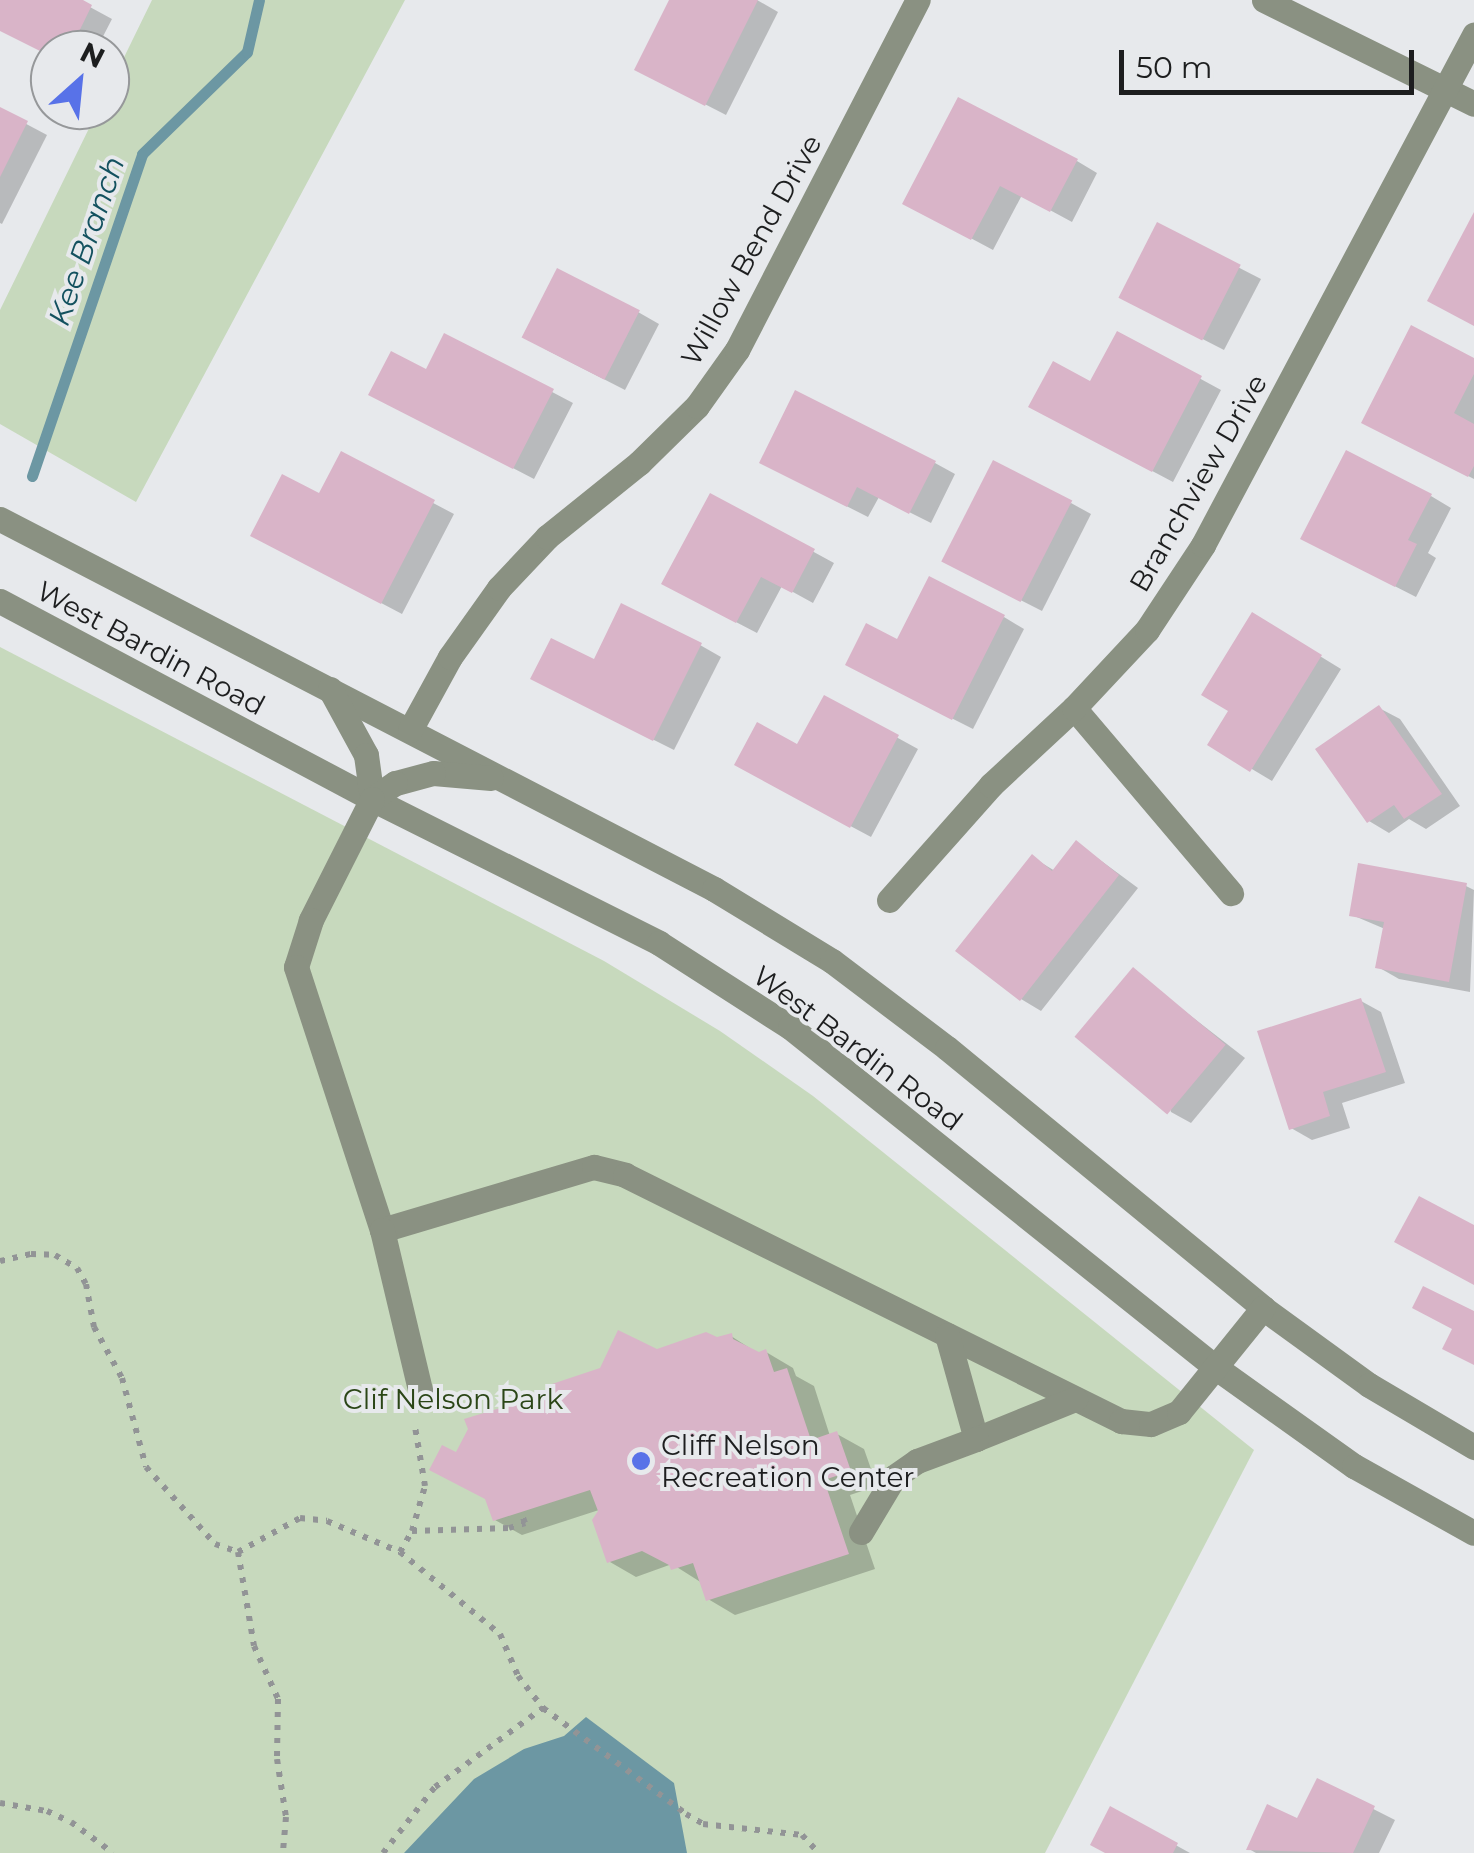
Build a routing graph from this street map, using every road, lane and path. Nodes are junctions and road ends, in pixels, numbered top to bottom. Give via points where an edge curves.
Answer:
1 (918, 0) edge
2 (1264, 0) edge
3 (1474, 35) edge
4 (1447, 89) junction
5 (1474, 104) edge
6 (0, 519) edge
7 (0, 602) edge
8 (330, 688) junction
9 (1074, 708) junction
10 (410, 730) junction
11 (501, 779) junction
12 (372, 799) junction
13 (1232, 893) dead end
14 (889, 900) dead end
15 (382, 1230) junction
16 (0, 1261) edge
17 (1263, 1308) junction
18 (947, 1335) junction
19 (1215, 1367) junction
20 (422, 1398) joint
21 (1075, 1399) junction
22 (976, 1439) junction
23 (1474, 1448) edge
24 (521, 1512) dead end
25 (412, 1531) junction
26 (861, 1532) dead end
27 (1474, 1533) edge
28 (238, 1552) junction
29 (400, 1552) junction
30 (543, 1708) junction
31 (0, 1803) edge
32 (113, 1853) edge
33 (283, 1853) edge
34 (383, 1853) edge
35 (818, 1853) edge

1 - 10 street, Willow Bend Drive via 737,350 697,406 499,588
2 - 4 street
3 - 4 street, Branchview Drive
4 - 5 street
4 - 9 street, Branchview Drive via 1203,545 1147,630
6 - 8 street, West Bardin Road
7 - 12 street, West Bardin Road
8 - 10 street, West Bardin Road
8 - 12 street via 366,755
9 - 13 street
9 - 14 street, Branchview Drive via 991,785
10 - 11 street, West Bardin Road
11 - 12 street via 432,773 394,783
11 - 17 street, West Bardin Road via 714,889 832,962 948,1048
12 - 15 street via 296,966
12 - 19 street, West Bardin Road via 658,943 790,1027
15 - 18 street via 594,1167 625,1175
15 - 20 street
16 - 28 path via 55,1254 76,1268 94,1327 122,1378 146,1467 215,1544
17 - 19 street
17 - 23 street, West Bardin Road via 1369,1385
18 - 21 street
18 - 22 street
19 - 21 street via 1179,1412 1151,1424 1121,1422
19 - 27 street, West Bardin Road via 1354,1466
20 - 25 path via 414,1420 425,1486
21 - 22 street
22 - 26 street via 917,1461 894,1478
24 - 25 path via 525,1524 508,1528
25 - 29 path
28 - 29 path via 300,1518 327,1521
28 - 33 path via 254,1646 278,1698
29 - 30 path via 500,1634 518,1676
30 - 34 path via 435,1787
30 - 35 path via 703,1824 802,1836
31 - 32 path via 59,1816

